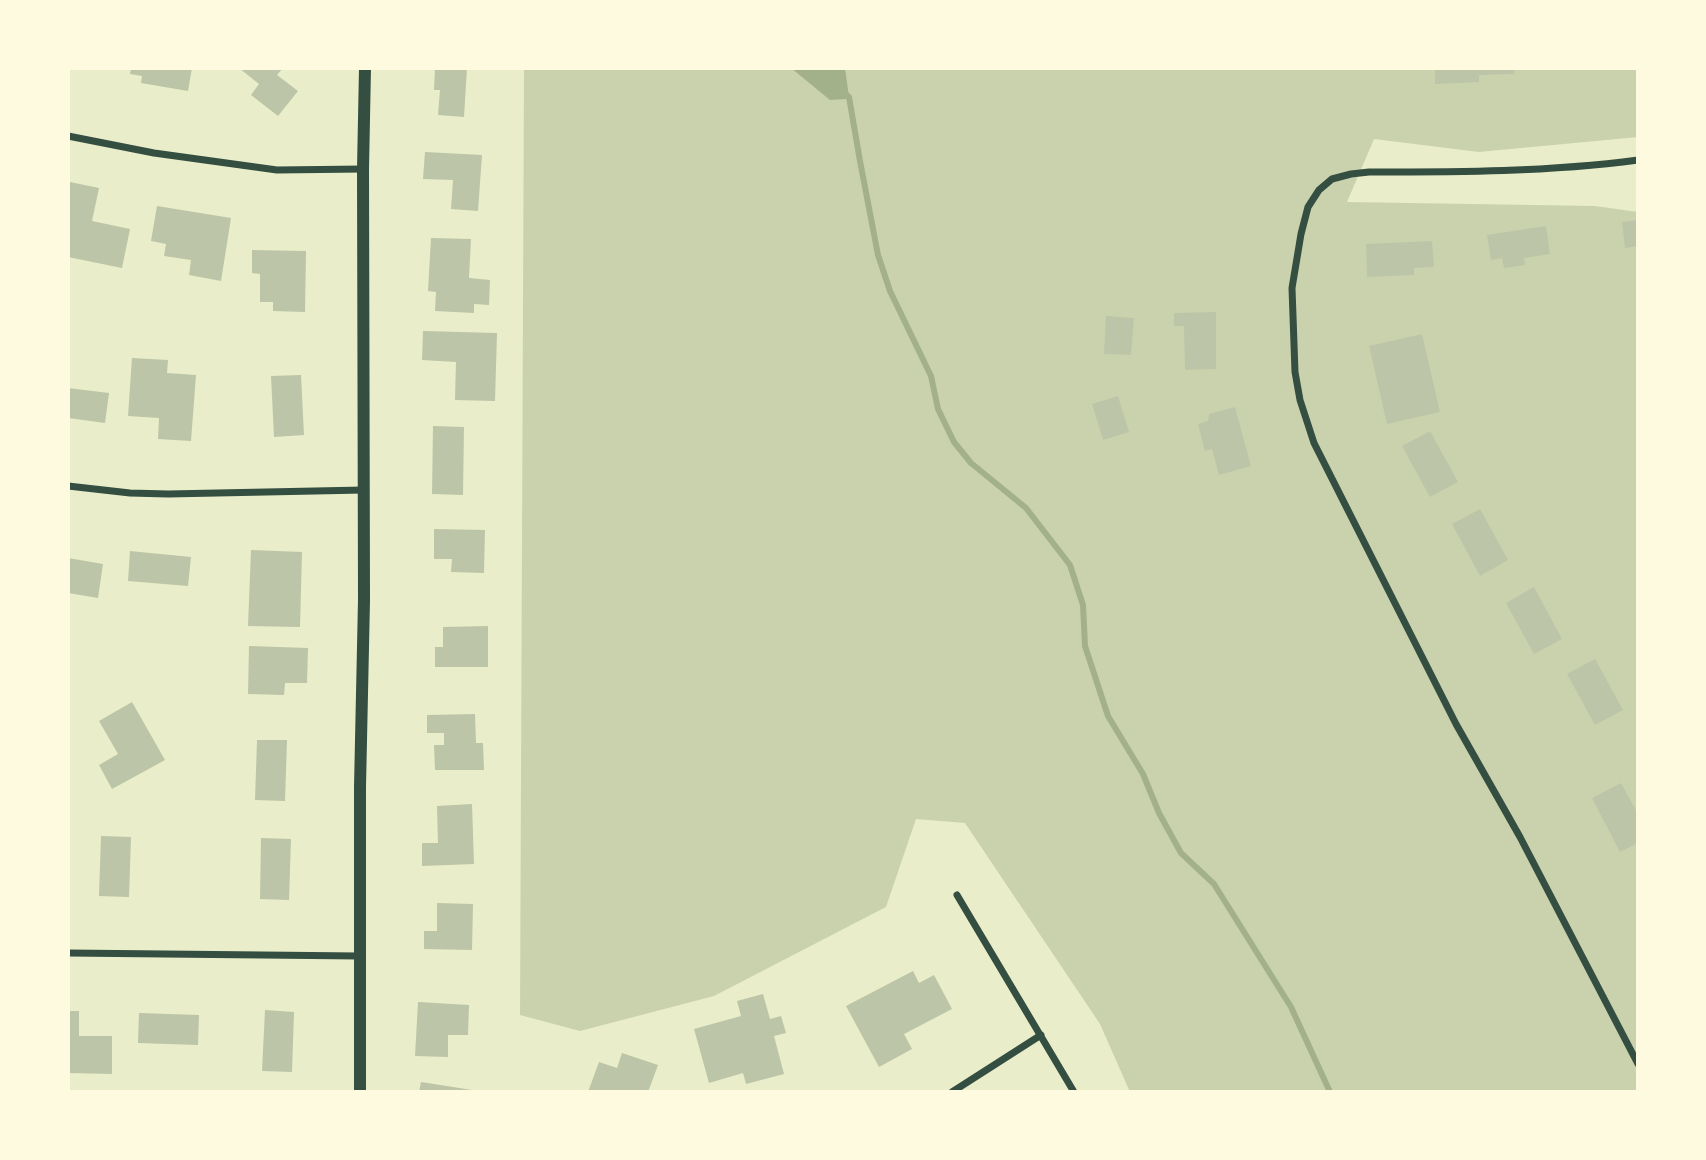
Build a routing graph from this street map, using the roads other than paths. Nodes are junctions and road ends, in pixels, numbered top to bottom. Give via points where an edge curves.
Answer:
1 (365, 68) edge
2 (68, 136) edge
3 (1638, 160) edge
4 (363, 169) junction
5 (68, 486) edge
6 (364, 490) junction
7 (957, 895) dead end
8 (68, 953) edge
9 (359, 956) junction
10 (1041, 1035) junction
11 (1638, 1064) edge
12 (359, 1092) edge
13 (951, 1092) edge
14 (1074, 1092) edge

1 - 4 street
2 - 4 street via 277,170
3 - 11 street via 1490,172 1369,172 1332,179 1308,207 1292,289 1295,372 1314,443 1450,712
4 - 6 street
5 - 6 street via 214,495
6 - 9 street
7 - 10 street
8 - 9 street
9 - 12 street
10 - 13 street
10 - 14 street

